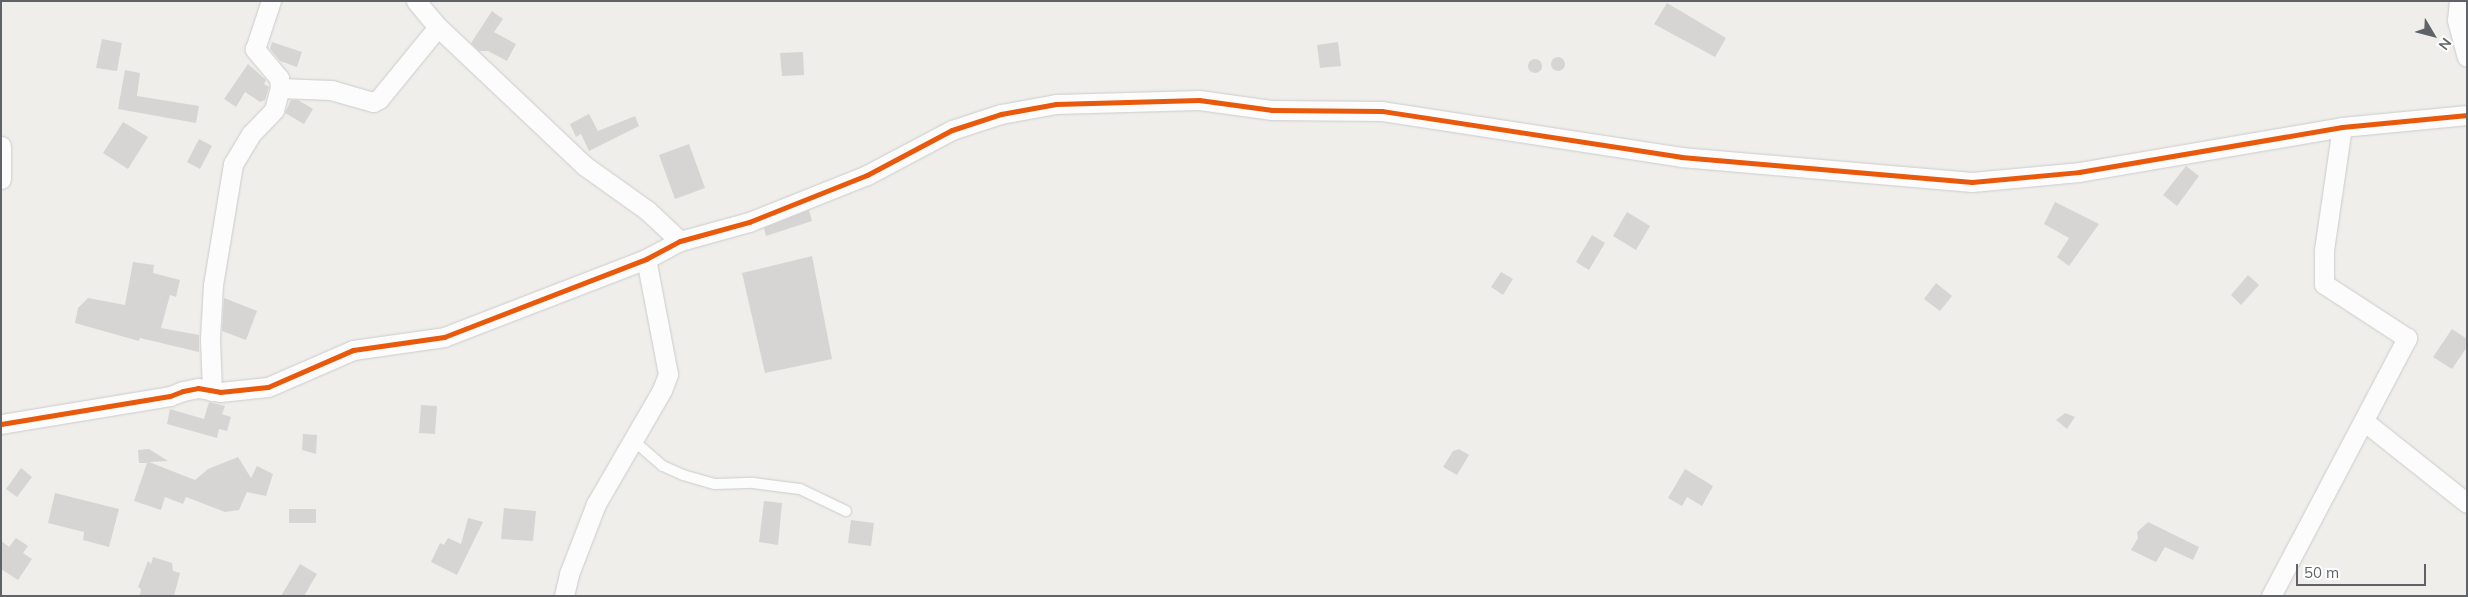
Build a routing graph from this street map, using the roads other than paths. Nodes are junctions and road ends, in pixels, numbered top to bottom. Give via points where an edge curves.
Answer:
1 (271, 1) edge
2 (416, 1) edge
3 (2460, 1) edge
4 (438, 27) junction
5 (2467, 57) edge
6 (280, 88) junction
7 (2467, 115) edge
8 (2342, 127) junction
9 (1, 146) edge
10 (1, 179) edge
11 (680, 241) junction
12 (646, 259) junction
13 (212, 391) junction
14 (2364, 422) junction
15 (1, 424) edge
16 (634, 441) junction
17 (2467, 503) edge
18 (846, 511) dead end
19 (564, 596) edge
20 (2271, 596) edge

1 - 6 street via 255,49 279,78
2 - 4 street
3 - 5 street via 2457,20
4 - 6 street via 379,99 373,102 331,90
4 - 11 street via 585,166 648,211
6 - 13 street via 274,110 251,134 233,164 213,285
7 - 8 street
8 - 11 street via 2079,172 1972,182 1681,157 1382,111 1272,110 1199,100 1092,101 1001,114 952,130 867,175 749,222
8 - 14 street via 2324,250 2324,284 2407,338
9 - 10 street
11 - 12 street
12 - 13 street via 444,337 353,350 268,387
12 - 16 street via 668,374
13 - 15 street via 182,391 170,396
14 - 17 street
14 - 20 street
16 - 18 lane via 663,466 683,475 714,484 753,483 800,489
16 - 19 street via 596,504 569,574

